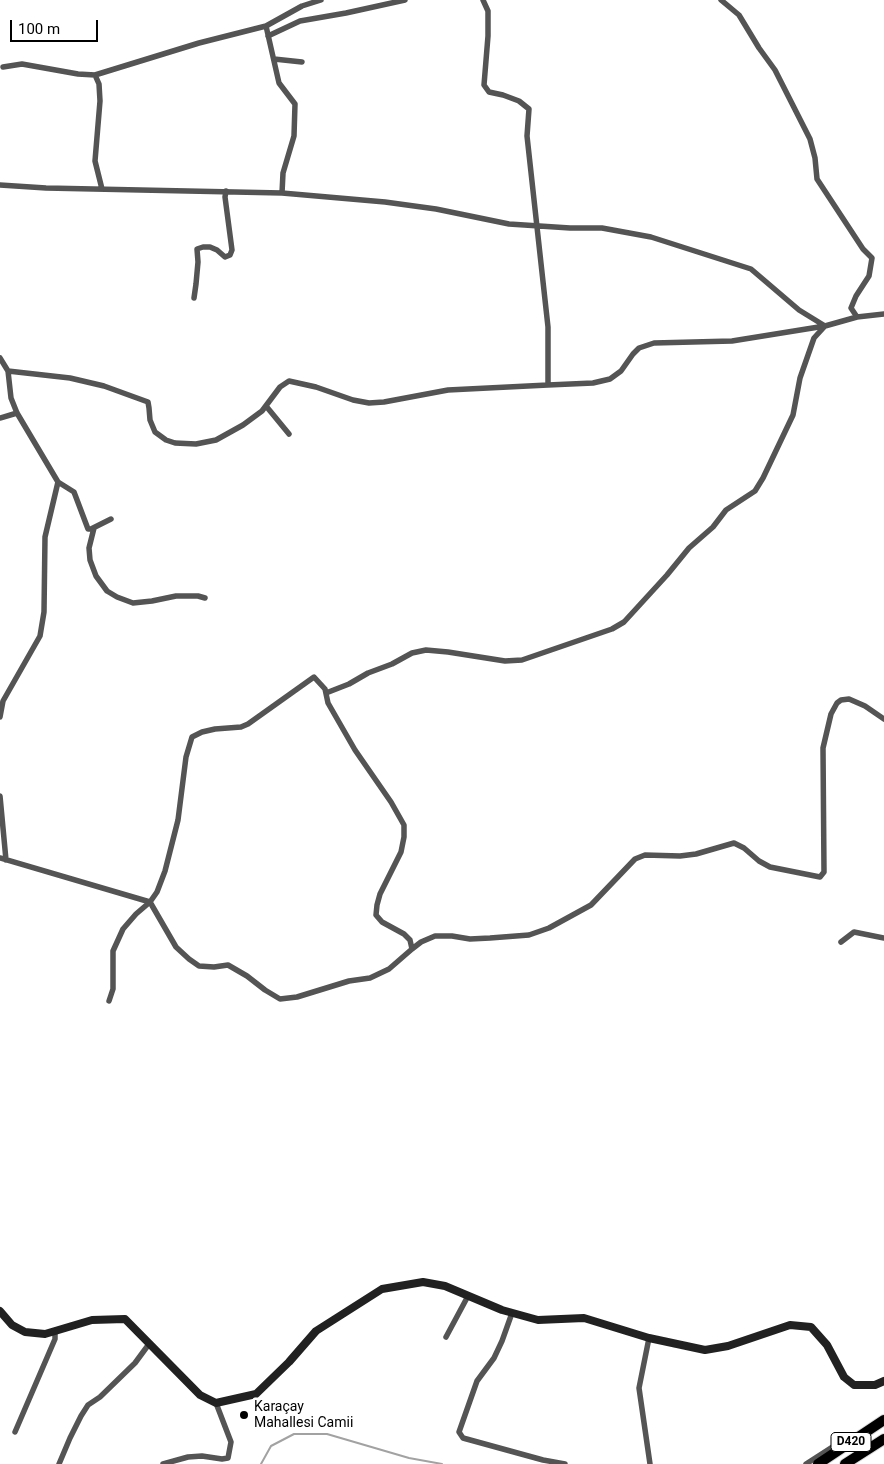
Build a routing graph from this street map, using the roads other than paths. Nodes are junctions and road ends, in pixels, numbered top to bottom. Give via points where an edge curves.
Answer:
1 (322, 0) edge
2 (405, 0) edge
3 (483, 0) edge
4 (721, 0) edge
5 (266, 26) junction
6 (268, 36) junction
7 (274, 58) junction
8 (302, 62) dead end
9 (3, 67) dead end
10 (95, 75) junction
11 (0, 185) edge
12 (102, 189) junction
13 (226, 191) junction
14 (282, 193) junction
15 (537, 226) junction
16 (194, 298) dead end
17 (884, 314) edge
18 (857, 317) junction
19 (825, 326) junction
20 (0, 358) edge
21 (8, 371) junction
22 (548, 385) junction
23 (266, 406) junction
24 (17, 413) junction
25 (0, 418) edge
26 (289, 434) dead end
27 (58, 482) junction
28 (112, 519) dead end
29 (94, 528) junction
30 (205, 598) dead end
31 (326, 693) junction
32 (0, 717) edge
33 (884, 719) edge
34 (0, 796) edge
35 (3, 859) edge
36 (150, 902) junction
37 (884, 938) edge
38 (841, 942) dead end
39 (412, 948) junction
40 (109, 1000) dead end
41 (468, 1296) junction
42 (0, 1311) edge
43 (512, 1313) junction
44 (55, 1331) junction
45 (446, 1337) dead end
46 (649, 1338) junction
47 (149, 1344) junction
48 (884, 1382) edge
49 (216, 1403) junction
50 (884, 1420) edge
51 (15, 1432) dead end
52 (860, 1436) junction
53 (884, 1439) edge
54 (188, 1457) junction
55 (59, 1464) edge
56 (163, 1464) edge
57 (189, 1464) edge
58 (565, 1464) edge
59 (650, 1464) edge
60 (806, 1464) edge
61 (818, 1464) edge
62 (845, 1464) edge

1 - 5 street via 302,6
2 - 6 street via 300,21
3 - 15 street via 488,11 484,85 489,92 519,101 529,109 527,136
4 - 18 street via 739,15 775,70 810,139 817,179 872,258 869,276 851,308
5 - 6 street
5 - 10 street
6 - 7 street
7 - 8 street
7 - 14 street via 279,82 295,104 294,136 283,173
9 - 10 street via 22,64
10 - 12 street via 100,101 95,161
11 - 12 street
12 - 13 street
13 - 14 street
13 - 16 street via 232,250 225,257 210,247 197,249
14 - 15 street via 385,202
15 - 19 street via 602,228 650,237 752,269 799,310
15 - 22 street via 548,328
17 - 18 street
18 - 19 street
19 - 22 street via 732,341 654,343 640,348 610,379 593,384
19 - 31 street via 814,338 800,378 793,415 755,491 726,510 624,622 522,660 505,661 426,650 412,653
20 - 21 street
21 - 23 street via 70,378 148,402 155,432 175,443 196,444 216,440 243,425
21 - 24 street via 11,398
22 - 23 street via 448,390 370,403 290,382 280,387
23 - 26 street
24 - 25 street
24 - 27 street
27 - 29 street via 74,492 88,529
27 - 32 street via 46,537 44,612 40,636 3,701
28 - 29 street
29 - 30 street via 90,560 107,591 133,603 176,596
31 - 36 street via 314,677 248,724 202,732 192,737 186,757 178,820 165,871
31 - 39 street via 328,703 355,750 404,825 401,852 380,894 376,915 404,934
33 - 39 street via 849,700 837,703 831,714 823,748 824,872 820,877 770,867 734,843 696,854 645,856 635,860 591,905 549,928 529,935 490,938 435,936
34 - 35 street
35 - 36 street
36 - 39 street via 176,947 189,959 199,966 228,965 280,999 370,978 389,969
36 - 40 street via 136,914 113,951 113,989
37 - 38 street via 854,932
41 - 43 street
41 - 45 street
41 - 49 street via 445,1286 423,1282 382,1289 316,1331 256,1394
42 - 44 street via 12,1325 25,1332 46,1334
43 - 46 street via 538,1320 584,1318
43 - 58 street via 494,1358 477,1381 459,1432 463,1438
44 - 47 street via 92,1320 124,1319
44 - 51 street via 55,1339
46 - 48 street via 705,1350 728,1346 790,1325 810,1327 827,1344 844,1377 854,1385
46 - 59 street via 639,1388
47 - 49 street via 200,1394
47 - 55 street via 135,1363 88,1405
49 - 54 street via 231,1442 228,1458
50 - 52 highway, D420
52 - 60 street via 851,1435
52 - 61 highway, D420
53 - 62 highway, D420
54 - 56 street
54 - 57 street

